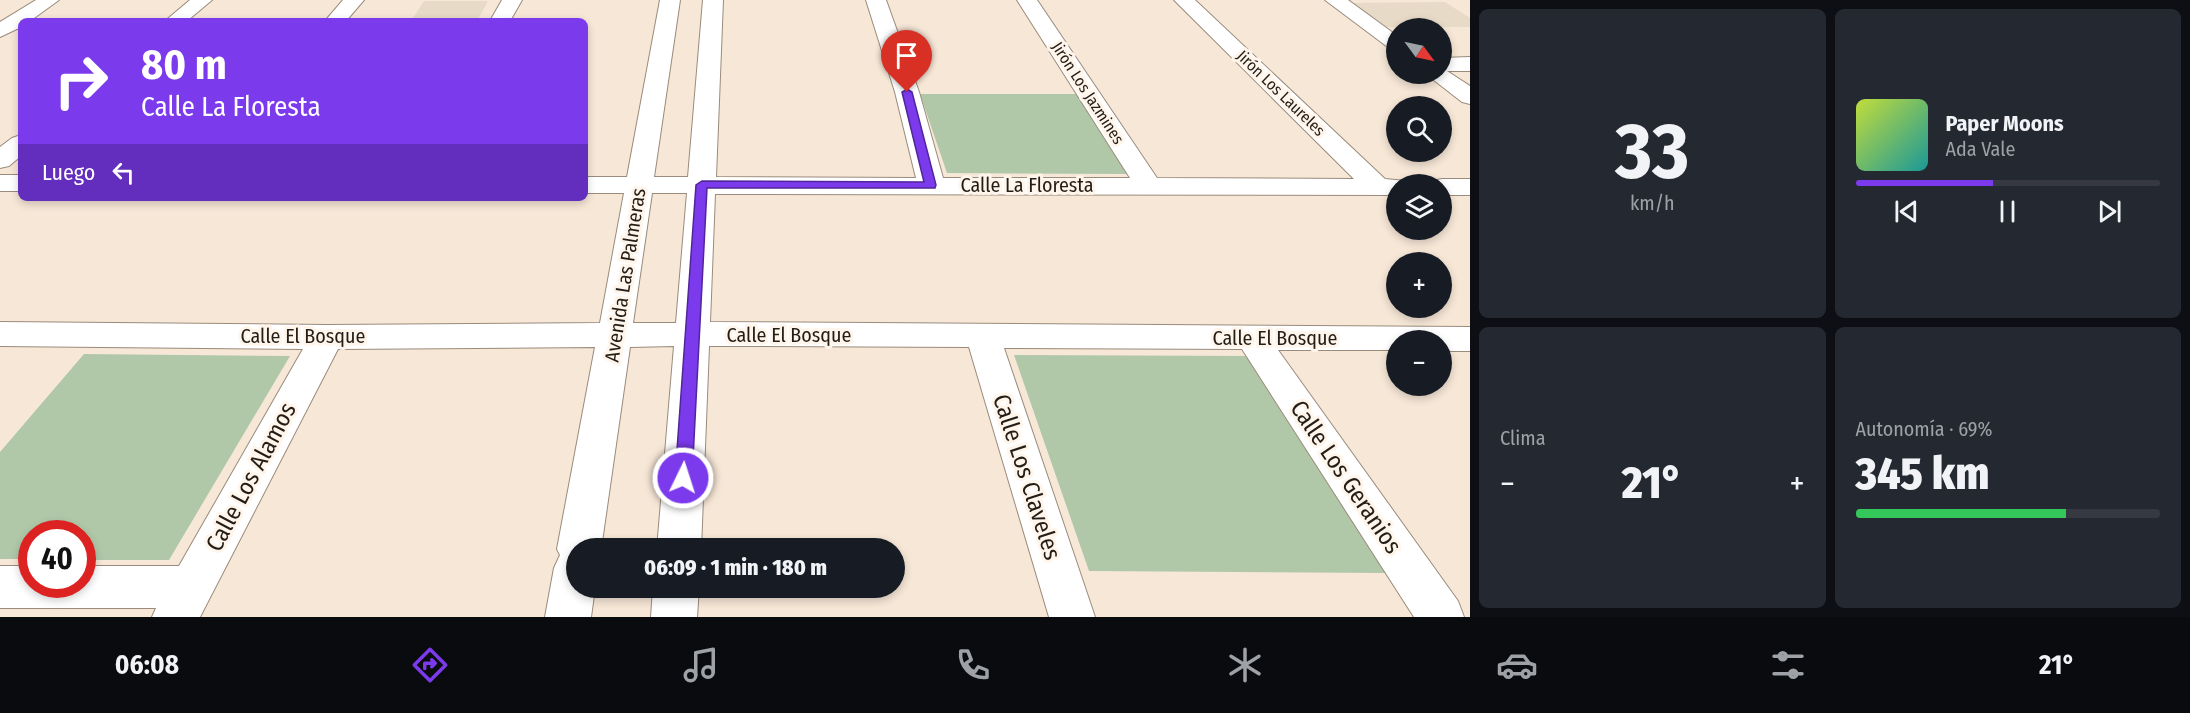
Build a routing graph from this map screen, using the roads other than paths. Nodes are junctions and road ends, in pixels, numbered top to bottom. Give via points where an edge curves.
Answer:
1 (49, 0) edge
2 (202, 0) edge
3 (354, 0) edge
4 (512, 0) edge
5 (670, 0) edge
6 (714, 0) edge
7 (876, 0) edge
8 (1027, 0) edge
9 (1184, 0) edge
10 (1335, 0) edge
11 (21, 18) edge
12 (179, 18) edge
13 (338, 18) edge
14 (502, 18) edge
15 (18, 20) edge
16 (0, 31) edge
17 (1386, 37) edge
18 (1452, 64) edge
19 (1470, 64) edge
20 (1451, 84) edge
21 (1470, 97) edge
22 (18, 145) edge
23 (0, 160) edge
24 (0, 183) edge
25 (18, 183) edge
26 (588, 185) edge
27 (639, 185) junction
28 (702, 185) junction
29 (931, 185) junction
30 (1149, 186) junction
31 (1386, 186) edge
32 (1386, 187) edge
33 (1452, 187) edge
34 (1470, 187) edge
35 (0, 334) edge
36 (614, 335) junction
37 (693, 335) junction
38 (983, 336) junction
39 (327, 337) junction
40 (1252, 338) junction
41 (1470, 339) edge
42 (581, 538) edge
43 (680, 538) edge
44 (0, 587) edge
45 (571, 598) edge
46 (675, 598) edge
47 (183, 602) edge
48 (568, 617) edge
49 (674, 617) edge
50 (1071, 617) edge
51 (1441, 617) edge

1 - 11 street
2 - 12 street
3 - 13 street
4 - 14 street
5 - 27 street, Avenida Las Palmeras
6 - 28 street
7 - 29 street via 907,92
8 - 30 street, Jirón Los Jazmines
9 - 31 street, Jirón Los Laureles
10 - 17 street
15 - 16 street
18 - 19 street
20 - 21 street
22 - 23 street
24 - 25 street
26 - 27 street, Calle La Floresta
27 - 28 street, Calle La Floresta
27 - 36 street, Avenida Las Palmeras
28 - 29 street, Calle La Floresta
28 - 37 street
29 - 30 street, Calle La Floresta
30 - 32 street, Calle La Floresta
33 - 34 street
35 - 39 street, Calle El Bosque
36 - 37 street, Calle El Bosque
36 - 39 street, Calle El Bosque
36 - 42 street, Avenida Las Palmeras
37 - 38 street, Calle El Bosque
37 - 43 street
38 - 40 street, Calle El Bosque
38 - 50 street, Calle Los Claveles
39 - 47 street, Calle Los Alamos
40 - 41 street, Calle El Bosque
40 - 51 street, Calle Los Geranios
44 - 47 street
45 - 48 street
46 - 49 street

